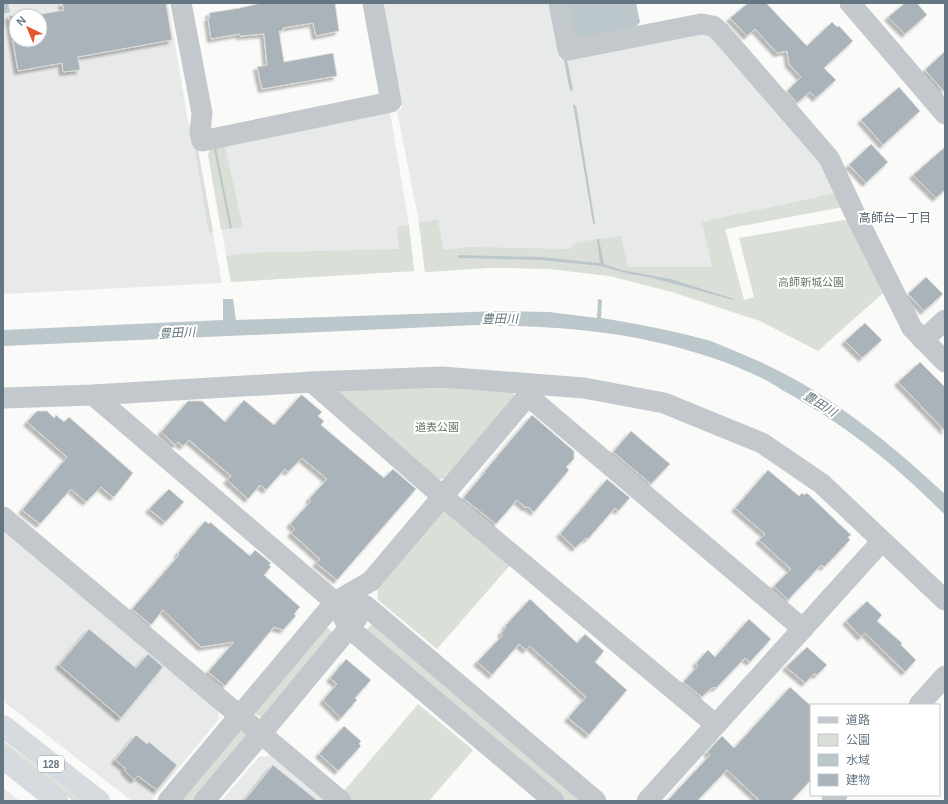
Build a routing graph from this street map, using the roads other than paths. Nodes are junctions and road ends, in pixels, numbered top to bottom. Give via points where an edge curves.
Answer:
1 (181, 3) edge
2 (373, 3) edge
3 (559, 3) edge
4 (850, 3) edge
5 (945, 114) edge
6 (945, 320) edge
7 (923, 340) junction
8 (945, 362) edge
9 (312, 382) junction
10 (533, 391) junction
11 (93, 395) junction
12 (3, 398) edge
13 (442, 496) junction
14 (3, 517) edge
15 (882, 541) junction
16 (371, 581) junction
17 (945, 600) edge
18 (335, 602) junction
19 (366, 606) junction
20 (348, 628) junction
21 (803, 629) junction
22 (945, 676) edge
23 (920, 704) edge
24 (239, 715) junction
25 (716, 725) junction
26 (3, 726) edge
27 (261, 734) junction
28 (3, 758) edge
29 (57, 801) edge
30 (99, 801) edge
31 (168, 801) edge
32 (204, 801) edge
33 (341, 801) edge
34 (554, 801) edge
35 (596, 801) edge
36 (647, 801) edge

1 - 2 street via 202,113 202,141 391,102
3 - 7 street via 568,50 701,24 713,26 720,32 829,158 912,328
4 - 5 street
6 - 7 street
7 - 8 street
9 - 10 street via 442,377
9 - 11 street
9 - 13 street
10 - 13 street
10 - 15 street via 584,388 664,403 762,443 822,484
10 - 21 street
11 - 12 street
11 - 18 street
13 - 16 street
13 - 25 street
14 - 24 street
15 - 17 street
15 - 21 street
16 - 18 street
16 - 19 street
18 - 19 street
18 - 20 street
18 - 24 street
19 - 20 street
19 - 35 street
20 - 27 street
20 - 34 street
21 - 25 street
22 - 23 street
24 - 27 street
24 - 31 street
25 - 36 street
26 - 30 highway, 128
27 - 32 street
27 - 33 street
28 - 29 highway, 128

